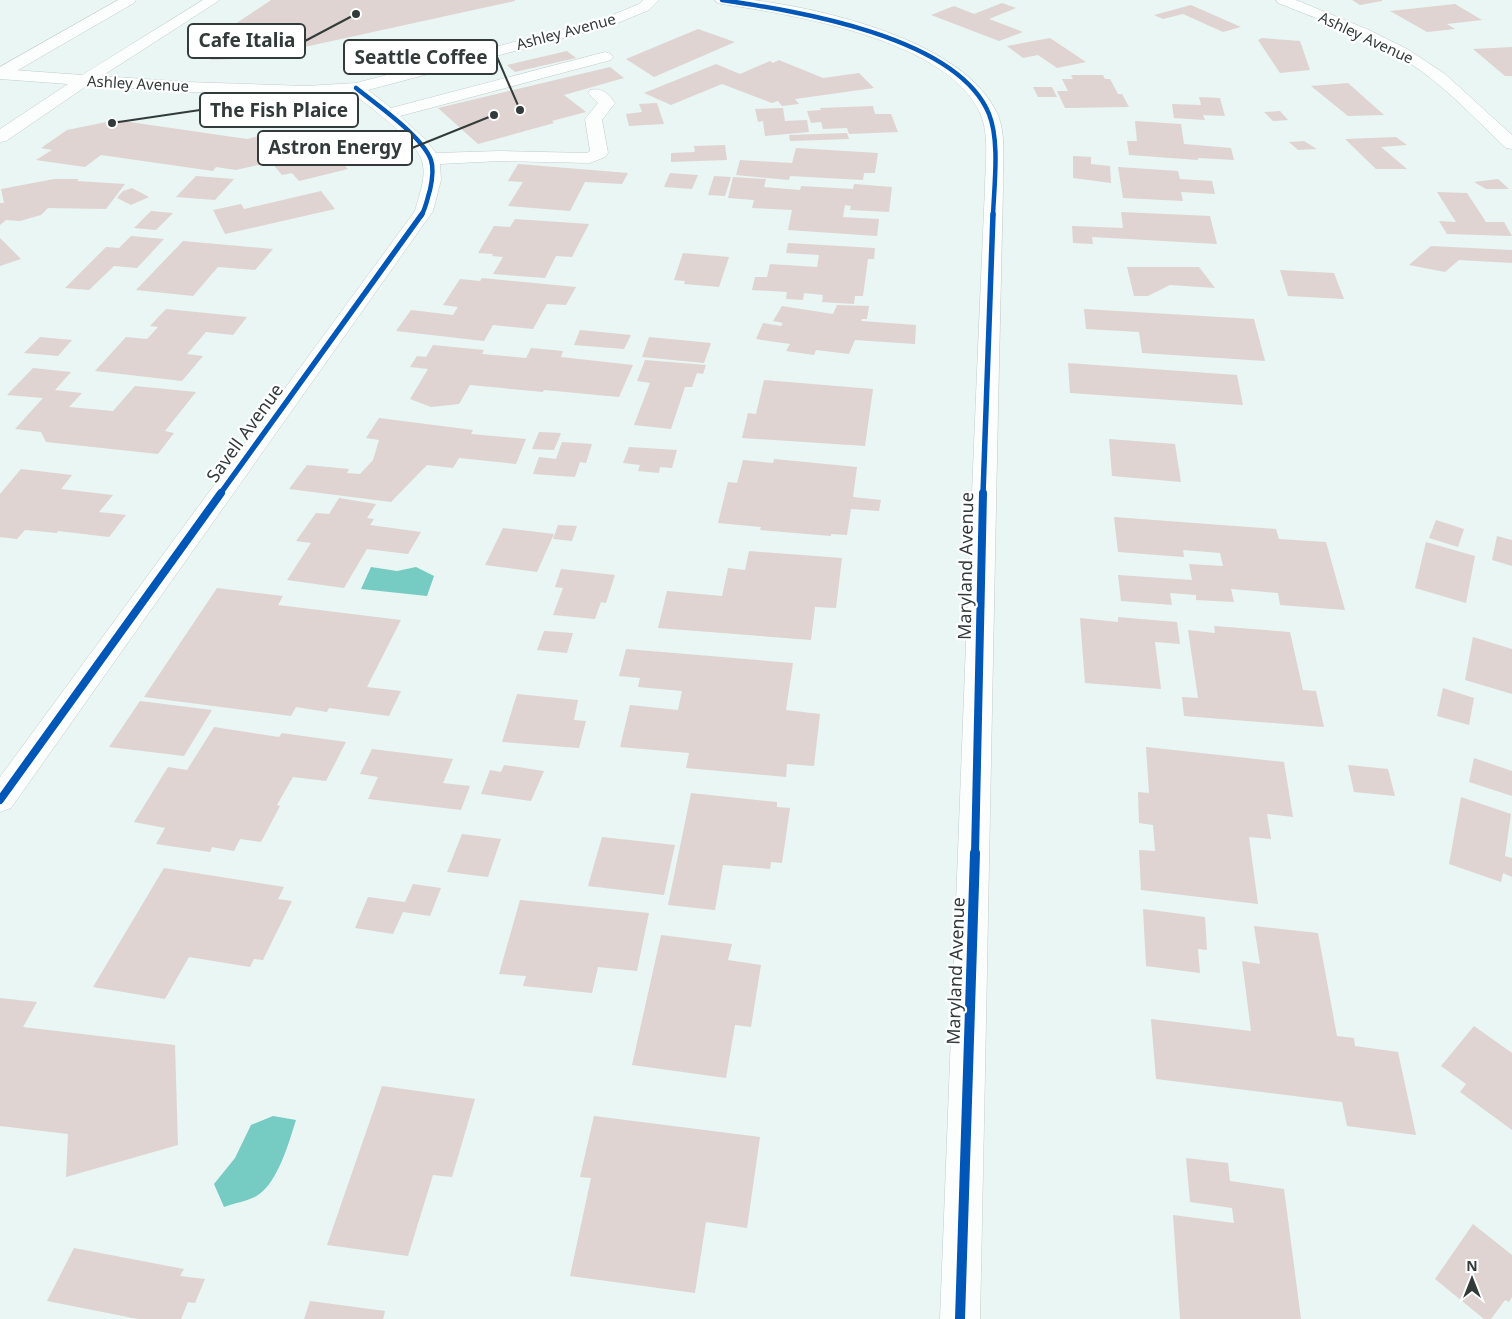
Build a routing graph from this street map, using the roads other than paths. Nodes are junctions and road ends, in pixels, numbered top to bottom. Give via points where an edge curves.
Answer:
1 (129, 0) edge
2 (213, 0) edge
3 (652, 0) edge
4 (722, 0) edge
5 (1283, 0) edge
6 (775, 4) edge
7 (605, 57) dead end
8 (469, 58) junction
9 (0, 74) edge
10 (83, 81) junction
11 (501, 85) junction
12 (356, 88) junction
13 (596, 93) dead end
14 (387, 114) junction
15 (0, 136) edge
16 (1512, 144) edge
17 (431, 159) junction
18 (0, 800) edge
19 (960, 1319) edge

1 - 9 street
2 - 10 street
3 - 8 street, Ashley Avenue via 644,7 608,22
4 - 6 street, Maryland Avenue
5 - 16 street, Ashley Avenue via 1366,34 1419,63 1439,77
6 - 19 street, Maryland Avenue via 900,42 930,57 979,97 992,127 994,188
7 - 11 street
8 - 11 street
8 - 12 street, Ashley Avenue
9 - 10 street, Ashley Avenue
10 - 12 street, Ashley Avenue via 306,91
10 - 15 street
11 - 14 street
12 - 14 street
13 - 17 street via 607,103 593,119 598,154 590,158 500,156
14 - 17 street via 406,129
17 - 18 street, Savell Avenue via 433,178 424,211

